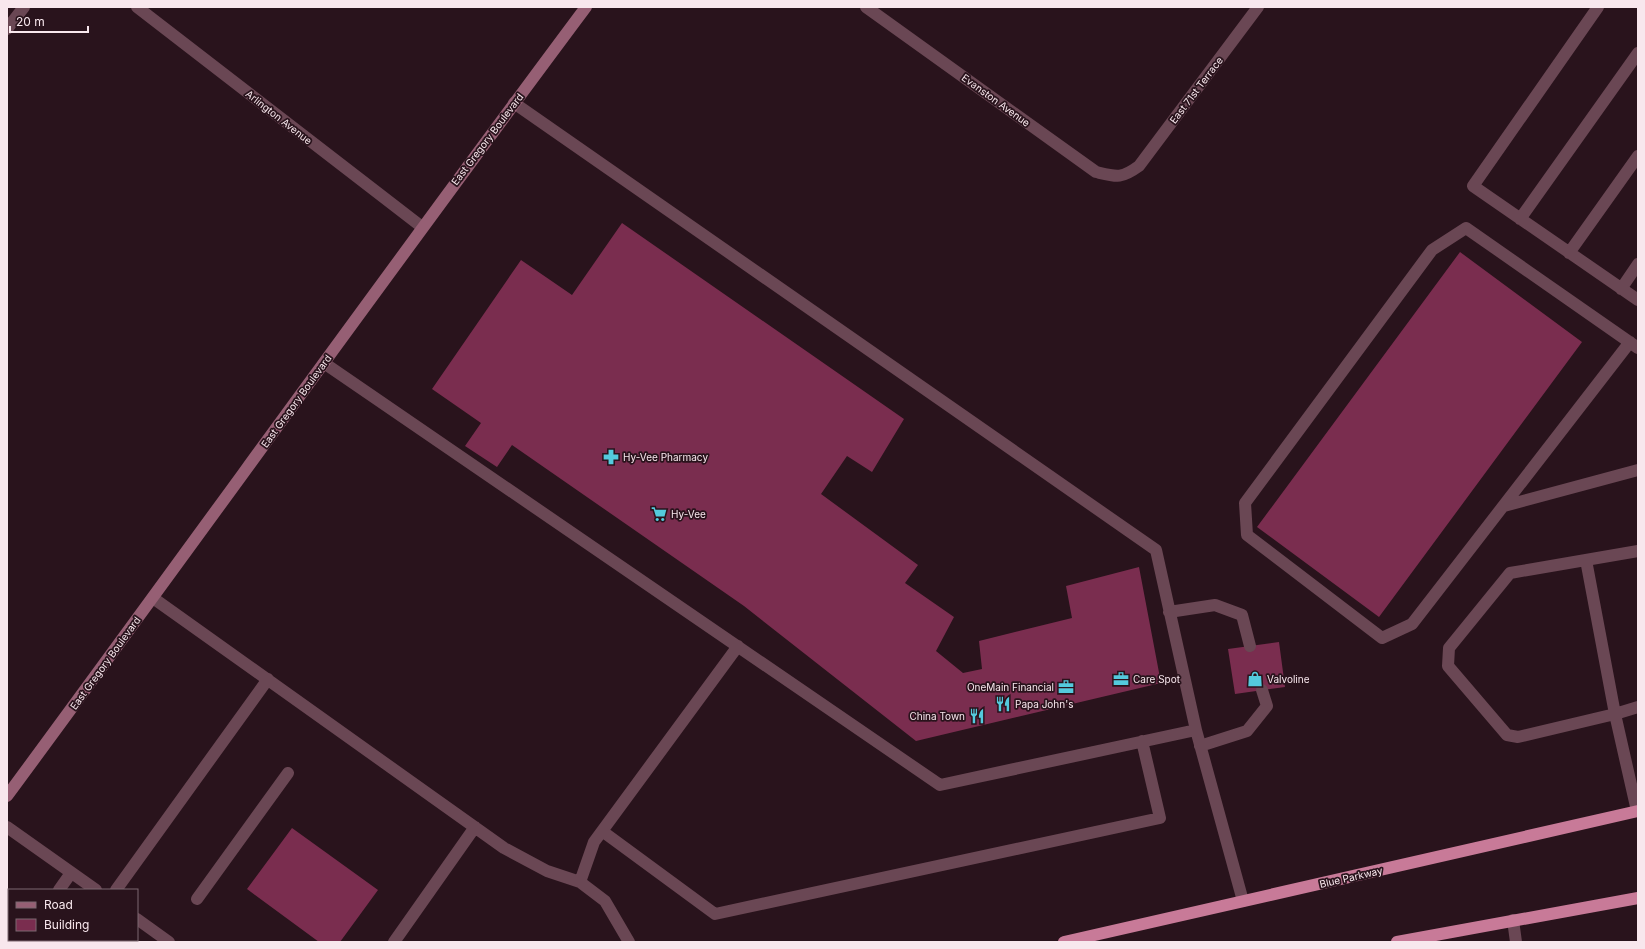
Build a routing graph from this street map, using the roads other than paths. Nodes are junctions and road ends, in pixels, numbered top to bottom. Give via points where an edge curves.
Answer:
1 (24, 7) edge
2 (137, 7) edge
3 (586, 7) edge
4 (866, 7) edge
5 (1258, 7) edge
6 (1598, 7) edge
7 (7, 29) edge
8 (1638, 53) edge
9 (514, 103) junction
10 (1638, 156) edge
11 (1131, 171) joint
12 (1520, 219) junction
13 (422, 227) junction
14 (1569, 253) junction
15 (1638, 264) edge
16 (1621, 289) junction
17 (1638, 300) edge
18 (1634, 345) edge
19 (324, 363) junction
20 (1638, 470) edge
21 (1504, 506) junction
22 (1638, 551) edge
23 (1586, 560) junction
24 (153, 598) junction
25 (1169, 612) junction
26 (738, 646) junction
27 (1250, 646) dead end
28 (268, 679) junction
29 (1262, 690) dead end
30 (1638, 707) edge
31 (1615, 714) junction
32 (1196, 730) junction
33 (1142, 741) junction
34 (1200, 746) junction
35 (288, 773) dead end
36 (7, 796) edge
37 (1638, 811) edge
38 (7, 827) edge
39 (475, 827) junction
40 (602, 831) junction
41 (71, 872) junction
42 (580, 882) junction
43 (60, 889) edge
44 (95, 889) edge
45 (117, 889) edge
46 (1638, 898) edge
47 (197, 899) dead end
48 (1243, 901) junction
49 (138, 920) edge
50 (1513, 920) junction
51 (169, 942) edge
52 (394, 942) edge
53 (629, 942) edge
54 (1064, 942) edge
55 (1398, 942) edge
56 (1516, 942) edge

1 - 7 street
2 - 13 street, Arlington Avenue
3 - 9 main road, East Gregory Boulevard
4 - 11 street, Evanston Avenue via 1096,172 1116,177
5 - 11 street, East 71st Terrace via 1139,166
6 - 12 street via 1473,186
8 - 12 street
9 - 13 main road, East Gregory Boulevard
9 - 25 street via 1156,550
10 - 14 street
12 - 14 street
13 - 19 main road, East Gregory Boulevard
14 - 16 street
15 - 16 street
16 - 17 street
18 - 21 street
18 - 21 street via 1466,228 1432,250 1245,503 1247,535 1382,638 1412,624
19 - 24 main road, East Gregory Boulevard
19 - 26 street
20 - 21 street
22 - 23 street
23 - 31 street
23 - 31 street via 1510,573 1449,648 1448,666 1507,735 1518,737
24 - 28 street
24 - 36 main road, East Gregory Boulevard
25 - 27 street via 1216,605 1242,614
25 - 32 street
26 - 33 street via 940,785
26 - 40 street
28 - 39 street
28 - 45 street
29 - 34 street via 1266,706 1247,731
30 - 31 street
31 - 37 street
32 - 33 street
32 - 34 street
33 - 40 street via 1160,818 716,914
34 - 48 street
35 - 47 street
37 - 48 highway, Blue Parkway
38 - 41 street
39 - 42 street via 504,848 547,871
39 - 52 street
40 - 42 street via 594,842
41 - 43 street
41 - 44 street
42 - 53 street via 605,901
46 - 50 highway
48 - 54 highway, Blue Parkway
49 - 51 street
50 - 55 highway
50 - 56 street

